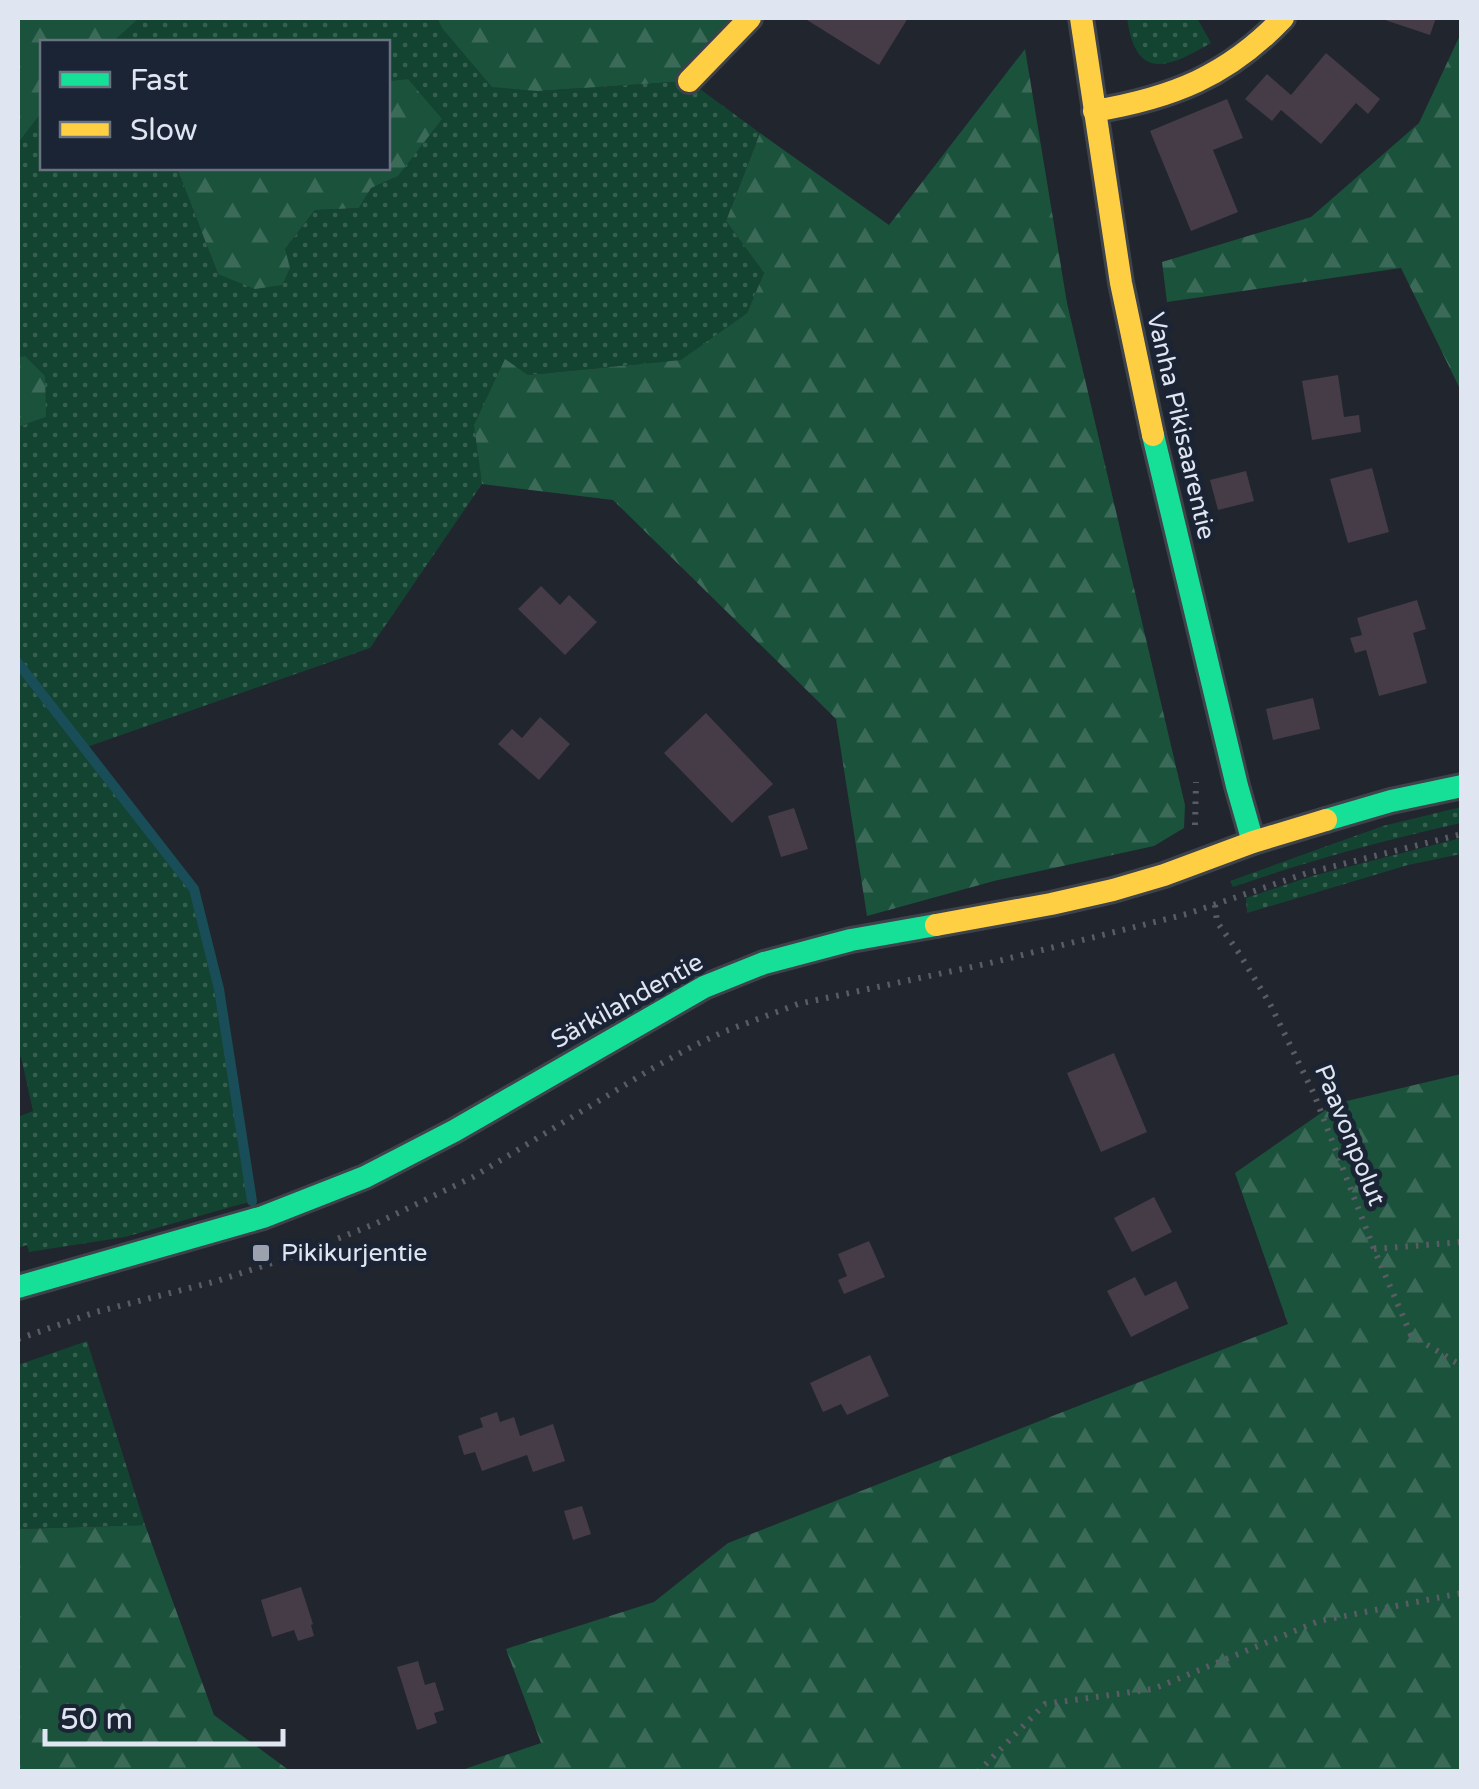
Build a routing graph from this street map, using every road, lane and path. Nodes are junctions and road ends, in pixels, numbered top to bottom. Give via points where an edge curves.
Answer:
1 (750, 18) edge
2 (1081, 18) edge
3 (1283, 18) edge
4 (689, 82) dead end
5 (1094, 112) junction
6 (1462, 786) edge
7 (1462, 834) edge
8 (1253, 842) junction
9 (1215, 905) junction
10 (1462, 1242) edge
11 (1374, 1249) junction
12 (18, 1286) edge
13 (18, 1340) edge
14 (1462, 1366) edge
15 (1462, 1593) edge
16 (978, 1772) edge

1 - 4 street
2 - 5 street, Vanha Pikisaarentie
3 - 5 street via 1218,74 1192,87
5 - 8 street, Vanha Pikisaarentie via 1140,384
6 - 8 street, Särkilahdentie
7 - 9 path via 1307,873
8 - 12 street, Särkilahdentie via 1114,890 852,940 764,964 704,987 365,1176 264,1218
9 - 11 path, Paavonpolut via 1217,922 1270,1004 1314,1094
9 - 13 path via 780,1011 679,1054 473,1177 378,1224
10 - 11 path
11 - 14 path, Paavonpolut via 1411,1335
15 - 16 path via 1319,1621 1153,1690 1045,1704

